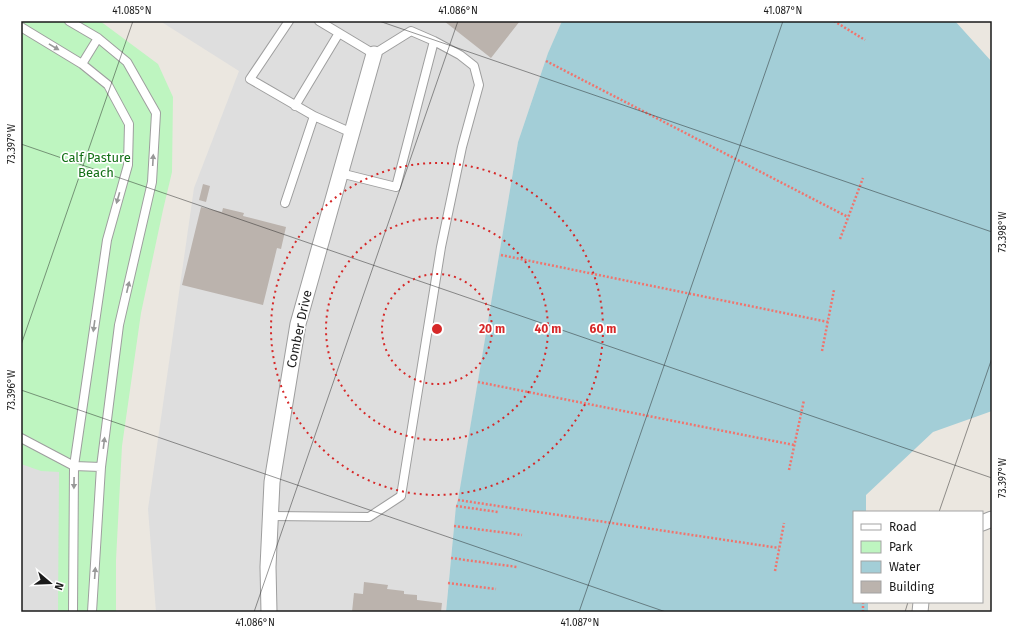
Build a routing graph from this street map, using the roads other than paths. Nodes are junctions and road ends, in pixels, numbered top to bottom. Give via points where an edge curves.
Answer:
1 (69, 21) edge
2 (289, 21) edge
3 (320, 21) edge
4 (21, 27) edge
5 (340, 33) junction
6 (98, 38) junction
7 (434, 41) junction
8 (374, 54) junction
9 (82, 64) junction
10 (295, 106) junction
11 (314, 116) junction
12 (352, 133) junction
13 (340, 173) junction
14 (286, 203) dead end
15 (22, 437) edge
16 (74, 466) junction
17 (101, 467) junction
18 (271, 516) junction
19 (992, 519) edge
20 (983, 524) edge
21 (73, 612) edge
22 (92, 612) edge
23 (269, 612) edge

1 - 6 lane
2 - 10 lane via 250,79
3 - 5 lane
4 -> 9 lane
5 - 8 lane
5 - 10 lane
6 - 9 lane
17 -> 6 lane via 119,325 152,182 156,113 127,62
7 - 8 lane via 411,31
7 - 13 lane via 396,187
7 - 18 lane via 474,66 479,85 462,147 441,247 401,496 369,517
8 - 12 street, Comber Drive
9 -> 16 lane via 108,85 129,124 128,165 107,240
10 - 11 lane
11 - 12 lane
11 - 14 lane
12 - 13 street, Comber Drive
13 - 18 street, Comber Drive via 298,324 272,482
15 - 16 lane
16 - 17 lane
16 -> 21 lane
22 -> 17 lane
18 - 23 street, Comber Drive
19 - 20 street

